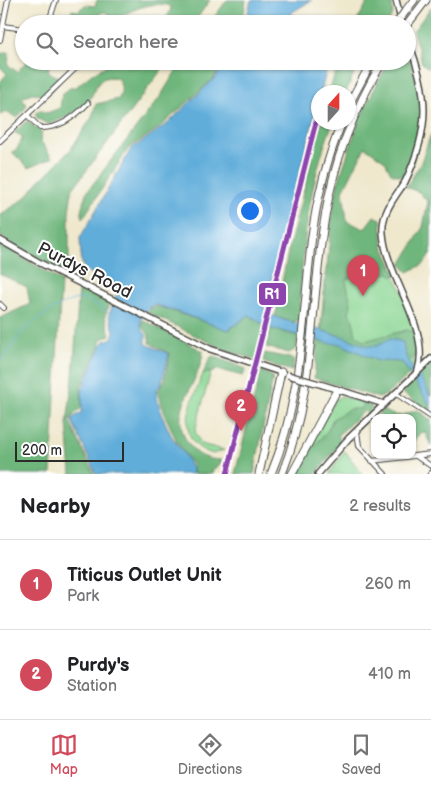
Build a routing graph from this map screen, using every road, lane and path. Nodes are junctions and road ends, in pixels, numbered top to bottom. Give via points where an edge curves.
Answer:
1 (8, 0) edge
2 (56, 0) edge
3 (396, 0) edge
4 (414, 0) edge
5 (426, 0) edge
6 (51, 15) edge
7 (400, 15) edge
8 (403, 15) edge
9 (415, 15) edge
10 (3, 26) junction
11 (15, 28) edge
12 (0, 40) edge
13 (416, 62) edge
14 (74, 70) edge
15 (367, 70) edge
16 (378, 70) edge
17 (356, 91) edge
18 (88, 103) dead end
19 (27, 115) junction
20 (339, 130) edge
21 (0, 141) edge
22 (0, 240) edge
23 (0, 304) edge
24 (4, 308) dead end
25 (420, 317) dead end
26 (427, 350) dead end
27 (431, 359) edge
28 (418, 370) junction
29 (285, 374) junction
30 (337, 390) junction
31 (395, 393) junction
32 (384, 404) junction
33 (431, 417) edge
34 (357, 431) junction
35 (347, 440) junction
36 (359, 443) junction
37 (431, 454) edge
38 (416, 456) joint
39 (390, 459) edge
40 (372, 461) junction
41 (431, 466) edge
42 (259, 474) edge
43 (271, 474) edge
44 (282, 474) edge
45 (292, 474) edge
46 (318, 474) edge
47 (385, 474) edge

1 - 10 street
2 - 6 street
3 - 7 main road
4 - 8 highway, bridge
5 - 9 highway
10 - 11 street
10 - 12 street
13 - 25 main road via 427,92 428,126 421,154 386,213 382,230 386,247
14 - 19 street
15 - 17 highway
16 - 44 highway via 352,122 333,178 323,230 302,409
18 - 19 street via 76,115 47,128 40,128
19 - 21 street
20 - 43 highway via 324,176 316,215 293,407
22 - 29 main road, Purdys Road via 210,349
23 - 24 street
26 - 28 main road
27 - 28 main road
28 - 31 main road
29 - 30 main road, Purdys Road, bridge
29 - 42 highway
30 - 32 main road, Purdys Road
30 - 45 highway
31 - 32 main road
31 - 33 street
32 - 34 main road
34 - 35 main road
34 - 36 street
35 - 36 street
35 - 46 main road
36 - 40 street
37 - 38 street
38 - 41 street
39 - 40 street
40 - 47 street

